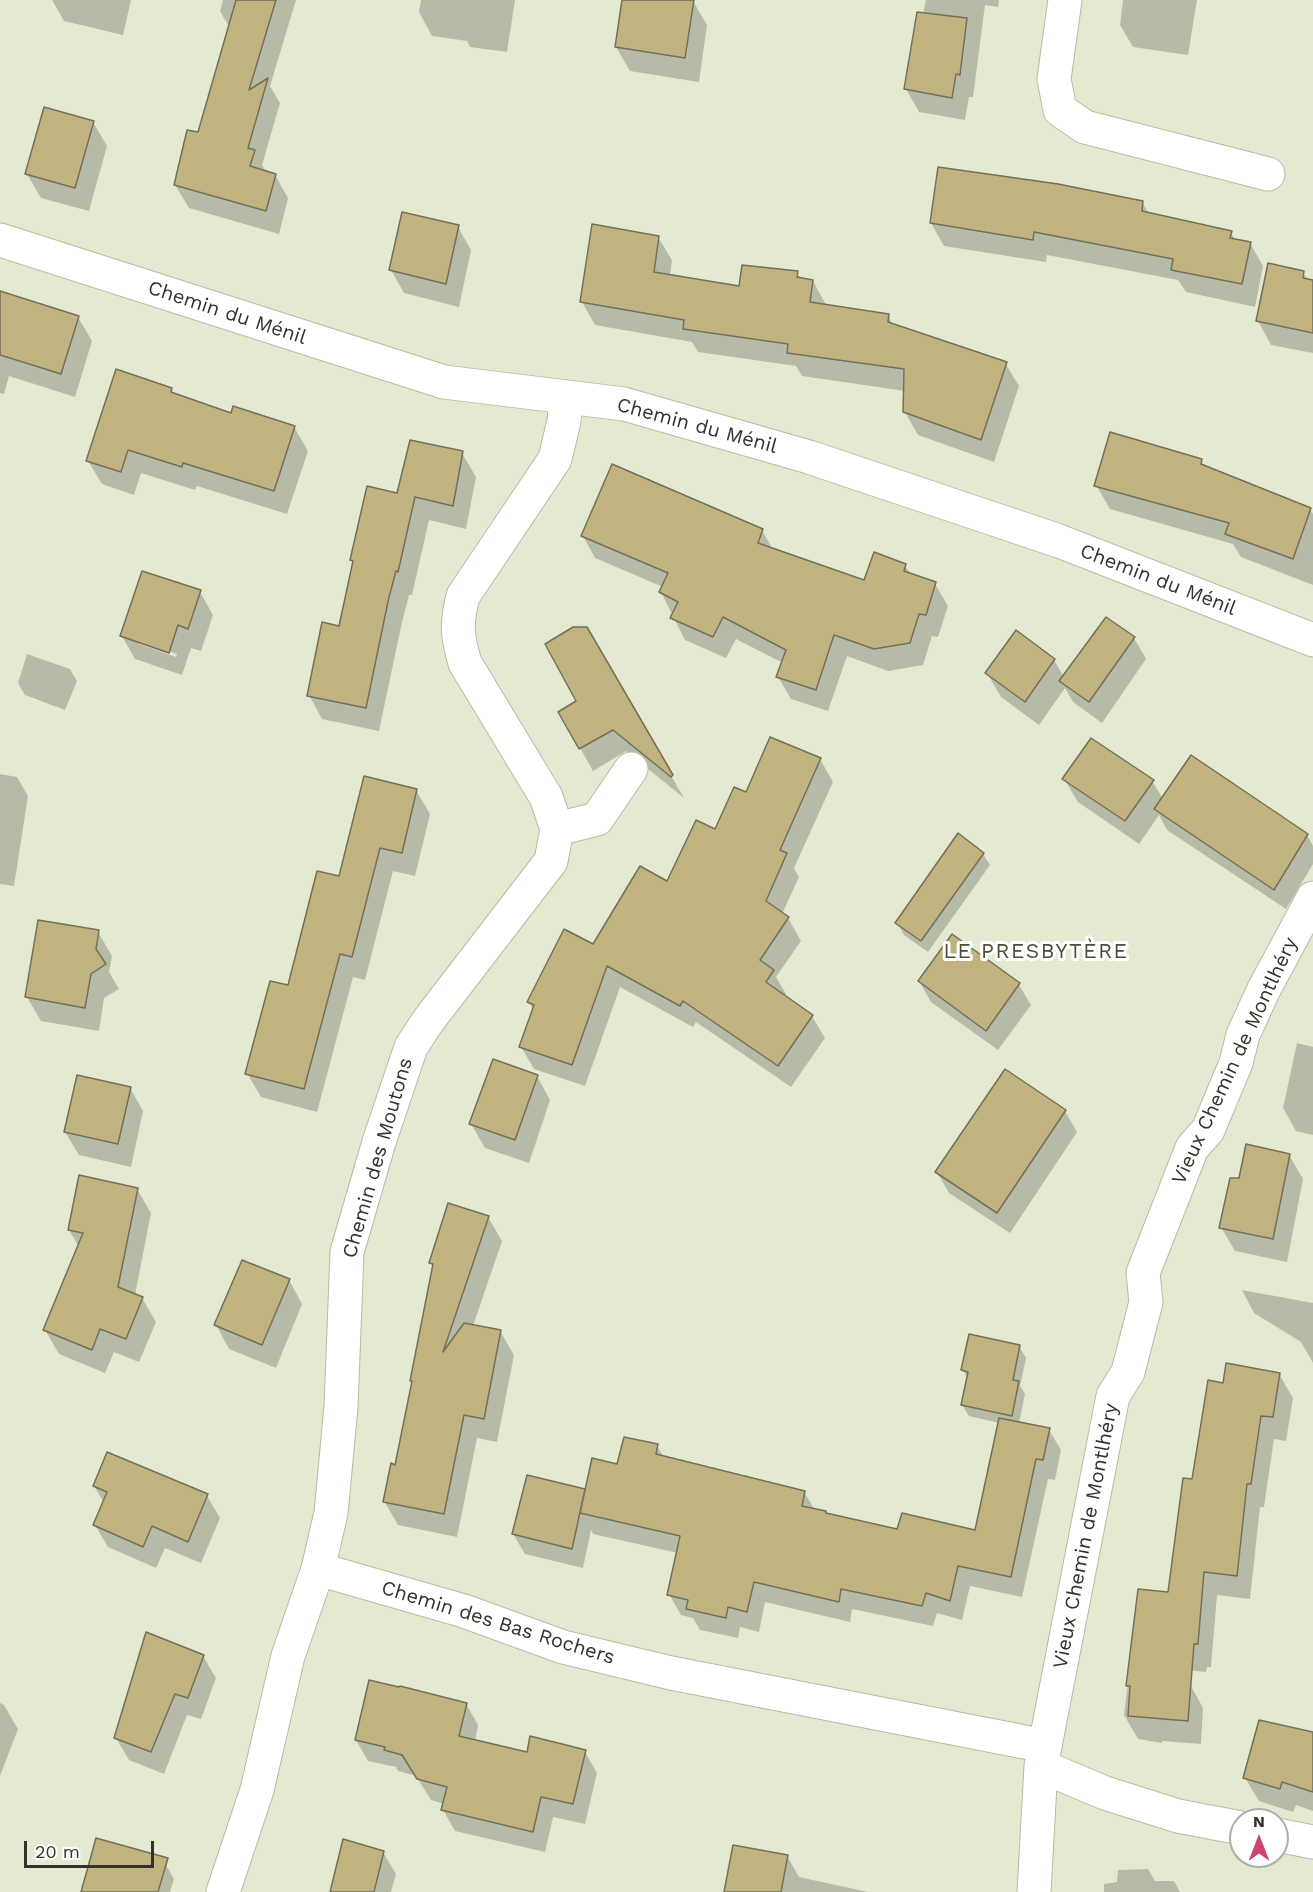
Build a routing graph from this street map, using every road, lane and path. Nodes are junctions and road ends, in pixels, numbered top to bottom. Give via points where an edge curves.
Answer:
1 (1065, 0) edge
2 (1268, 174) dead end
3 (0, 240) edge
4 (566, 397) junction
5 (1313, 640) edge
6 (632, 769) dead end
7 (557, 829) junction
8 (1313, 898) edge
9 (318, 1569) junction
10 (1043, 1756) junction
11 (1229, 1826) edge
12 (1289, 1837) edge
13 (1313, 1842) edge
14 (223, 1892) edge
15 (1034, 1892) edge

1 - 2 street via 1054,79 1060,110 1085,127
3 - 4 street, Chemin du Ménil via 444,382
4 - 5 street, Chemin du Ménil via 624,404 809,457 1059,541
4 - 7 street, Chemin des Moutons via 555,459 464,596 458,615 458,639 465,663 546,797
6 - 7 street via 597,819
7 - 9 street, Chemin des Moutons via 551,861 411,1047 379,1142 347,1252 341,1407 331,1513
8 - 10 street, Vieux Chemin de Montlhéry via 1247,1026 1208,1130 1192,1148 1143,1274 1146,1302 1128,1372 1113,1396
9 - 10 street, Chemin des Bas Rochers via 464,1611 574,1650
9 - 14 street via 288,1656 257,1790
10 - 11 street, Chemin des Bas Rochers via 1115,1796 1178,1816
10 - 15 street, Vieux Chemin de Montlhéry
12 - 13 street

